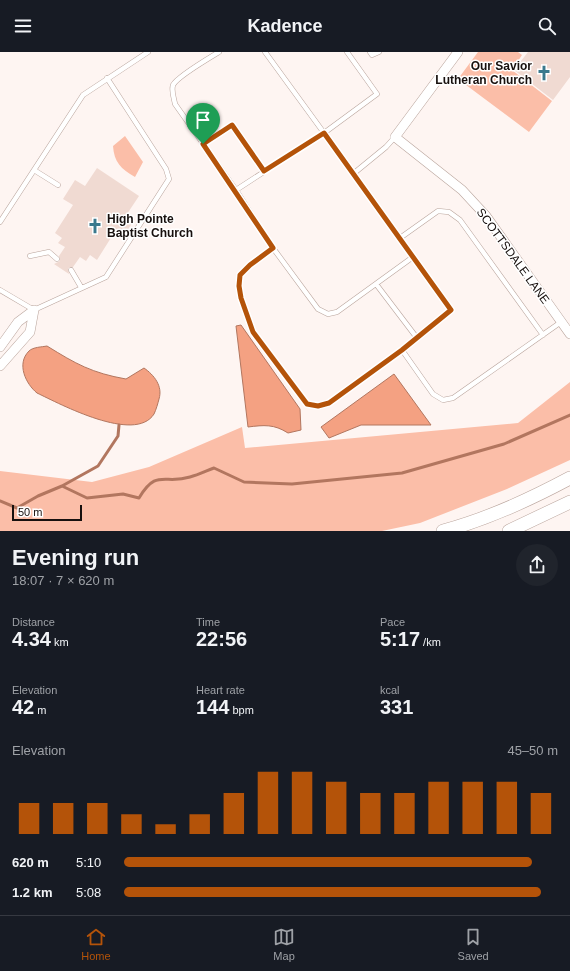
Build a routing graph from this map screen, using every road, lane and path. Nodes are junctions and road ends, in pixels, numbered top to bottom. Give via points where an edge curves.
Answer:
1 (148, 52) edge
2 (219, 52) edge
3 (265, 52) edge
4 (348, 52) edge
5 (370, 52) edge
6 (379, 52) edge
7 (454, 53) edge
8 (107, 78) junction
9 (324, 133) junction
10 (395, 137) junction
11 (203, 144) junction
12 (34, 170) junction
13 (264, 171) junction
14 (353, 174) junction
15 (58, 186) dead end
16 (236, 190) junction
17 (0, 222) edge
18 (400, 238) junction
19 (273, 248) junction
20 (30, 256) dead end
21 (413, 257) junction
22 (57, 259) dead end
23 (71, 270) dead end
24 (376, 284) junction
25 (82, 287) junction
26 (0, 290) edge
27 (34, 310) junction
28 (561, 322) junction
29 (570, 334) edge
30 (543, 335) junction
31 (417, 338) junction
32 (0, 346) edge
33 (402, 350) junction
34 (0, 366) edge
35 (570, 478) edge
36 (570, 502) edge
37 (469, 527) edge
38 (443, 531) edge
39 (509, 531) edge

1 - 8 lane
2 - 11 lane via 173,85 172,94 176,104
3 - 9 lane
4 - 9 lane via 377,94
5 - 6 lane via 372,55
7 - 10 street
8 - 12 lane via 83,95
8 - 25 lane via 166,169 169,179 106,277
9 - 13 lane
9 - 14 lane
10 - 14 lane
10 - 28 street, SCOTTSDALE LANE via 462,190 486,216
11 - 13 lane via 232,125
11 - 16 lane
12 - 15 lane
12 - 17 lane
13 - 16 lane
14 - 18 lane
16 - 19 lane
18 - 21 lane
18 - 30 lane via 438,211 449,212 460,220
19 - 24 lane via 318,309 328,314 337,312
19 - 33 lane via 240,275 241,298 253,332 307,404 318,406 329,403
20 - 22 lane via 50,252
21 - 24 lane
21 - 31 lane via 451,310
23 - 25 lane
24 - 31 lane
25 - 27 lane
26 - 27 lane
27 - 32 street via 18,322
27 - 34 street via 30,332
28 - 29 street, SCOTTSDALE LANE
28 - 30 lane
30 - 33 lane via 453,398 443,400 433,394
31 - 33 lane
35 - 37 main road via 531,500
36 - 39 main road
37 - 38 main road

